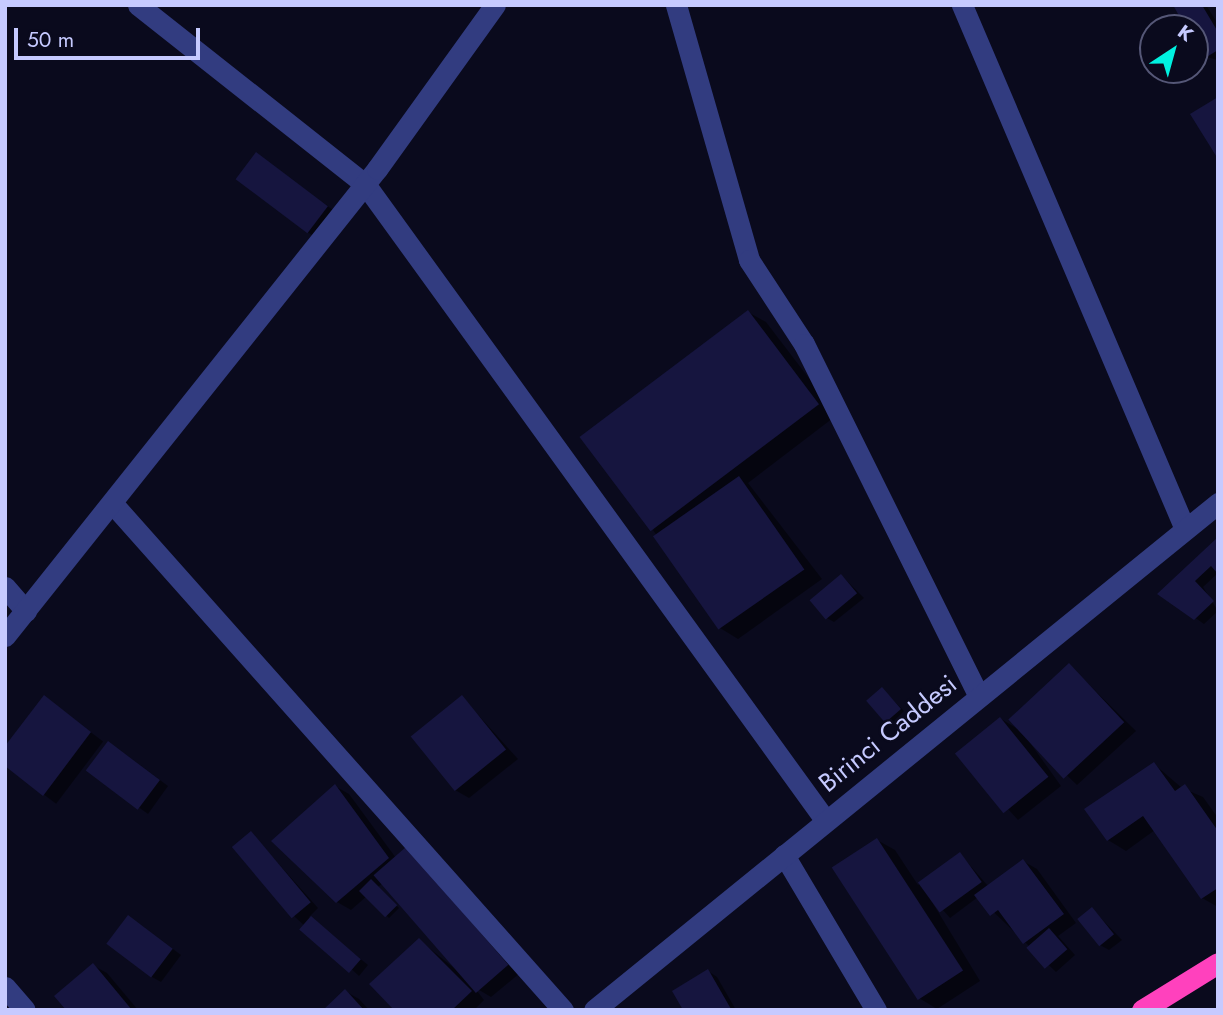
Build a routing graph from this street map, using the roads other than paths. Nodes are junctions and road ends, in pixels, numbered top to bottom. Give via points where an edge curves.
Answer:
1 (138, 5) edge
2 (495, 5) edge
3 (676, 5) edge
4 (962, 5) edge
5 (365, 184) junction
6 (1218, 502) edge
7 (114, 503) junction
8 (1185, 529) junction
9 (5, 587) edge
10 (26, 611) junction
11 (5, 636) edge
12 (979, 696) junction
13 (825, 821) junction
14 (784, 855) junction
15 (1218, 963) edge
16 (5, 987) edge
17 (25, 1010) edge
18 (563, 1010) edge
19 (594, 1010) edge
20 (876, 1010) edge
21 (1142, 1010) edge

1 - 5 street
2 - 5 street
3 - 12 street via 749,260 804,344
4 - 8 street
5 - 7 street
5 - 13 street
6 - 8 street, Birinci Caddesi
7 - 10 street
7 - 18 street
8 - 12 street, Birinci Caddesi
9 - 10 street
10 - 11 street
12 - 13 street, Birinci Caddesi
13 - 14 street, Birinci Caddesi
14 - 19 street, Birinci Caddesi
14 - 20 street
15 - 21 highway
16 - 17 street

